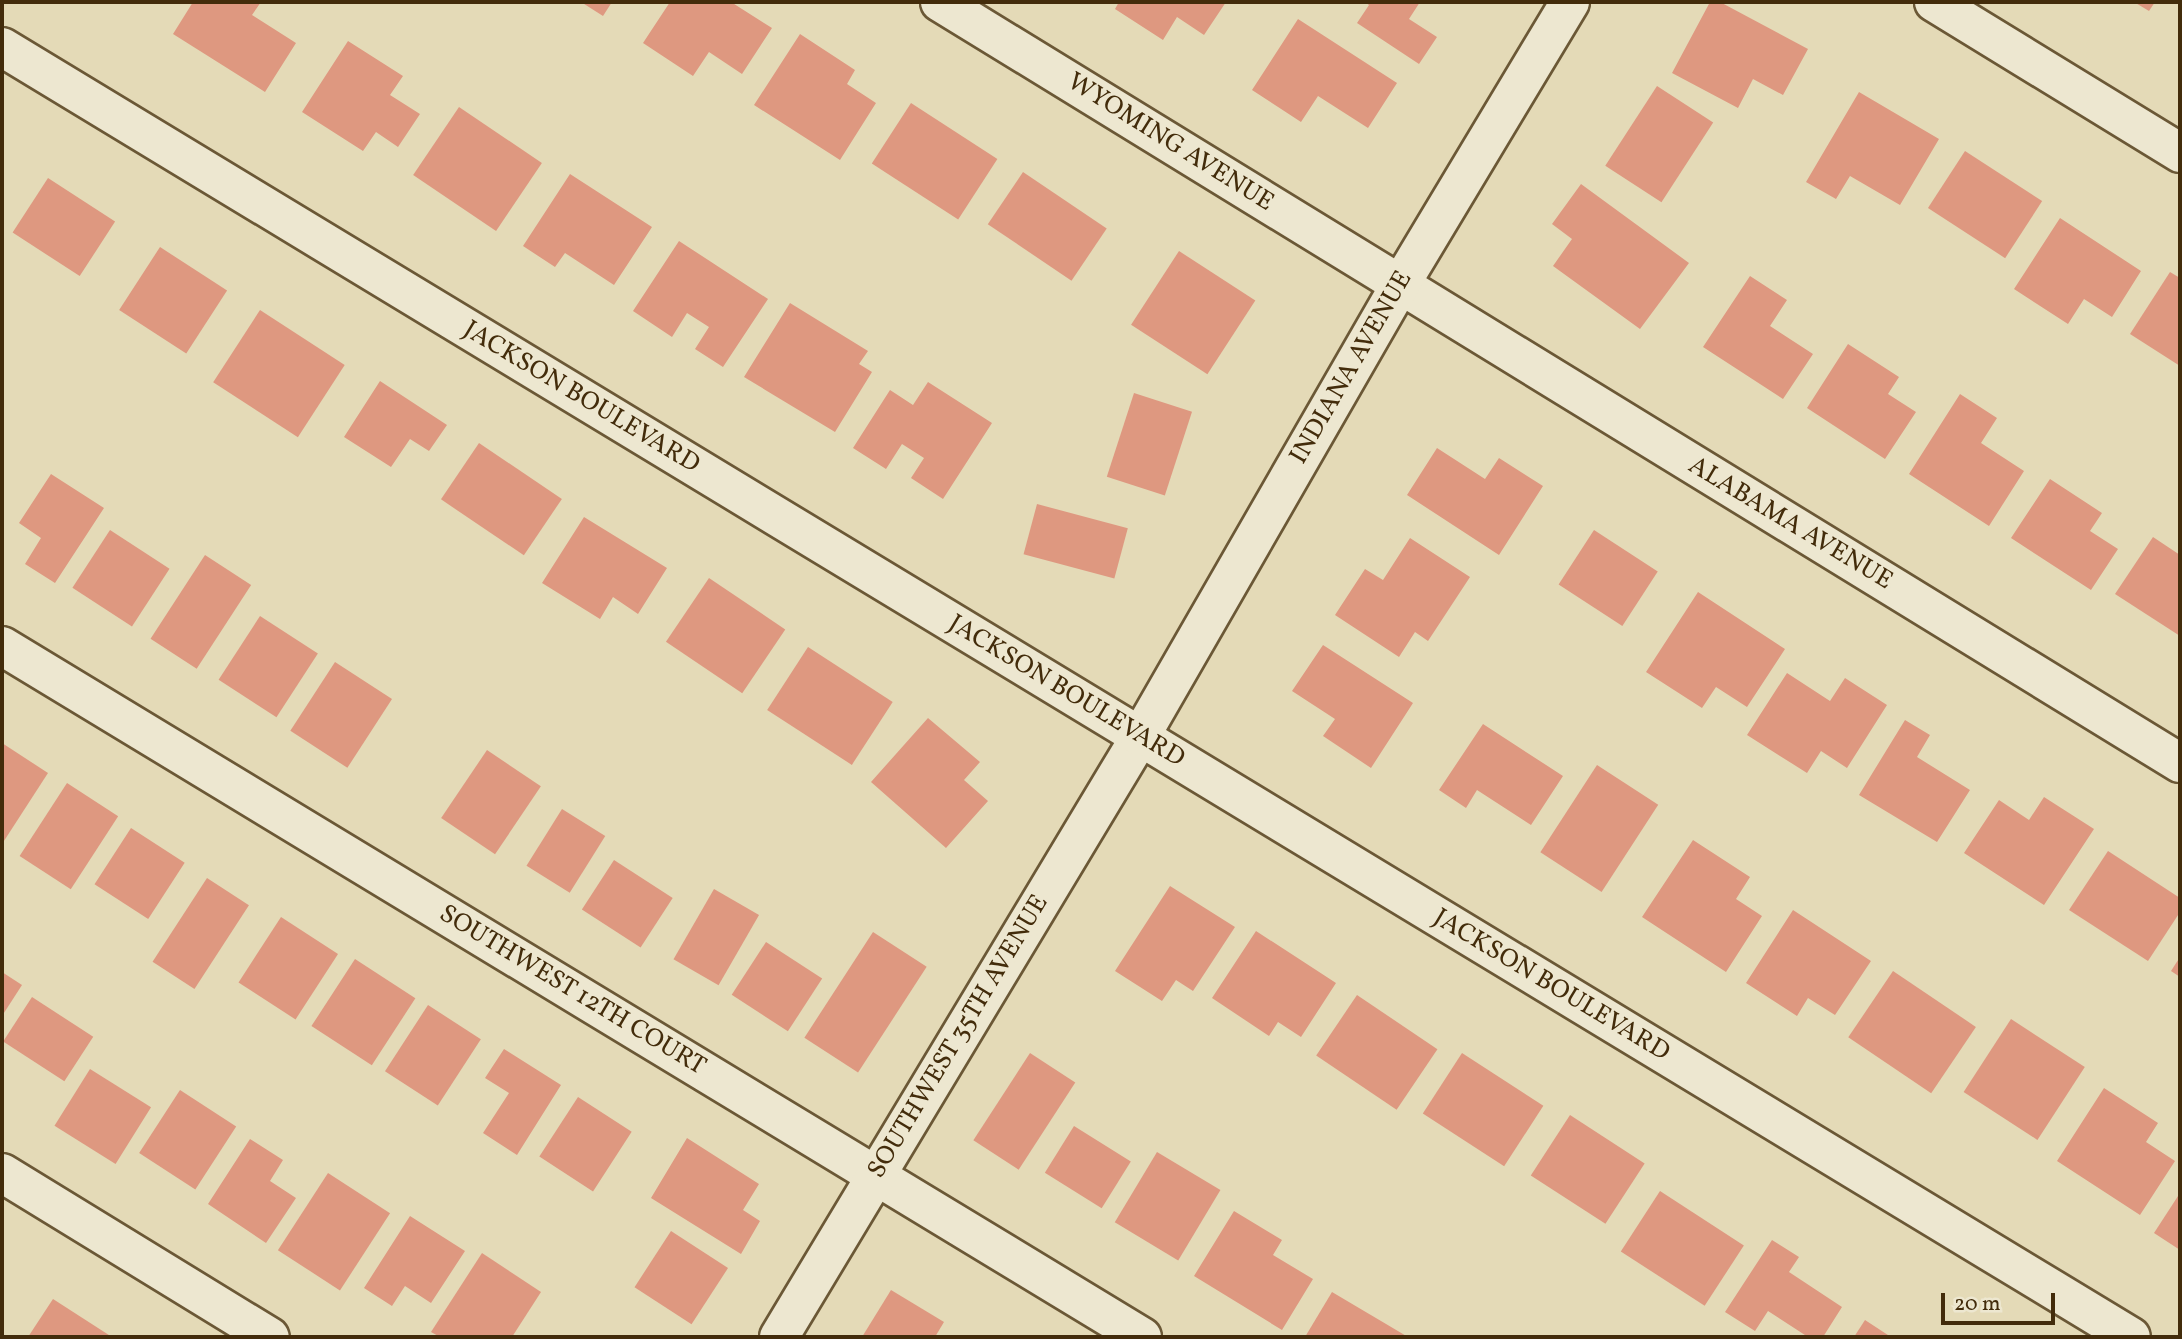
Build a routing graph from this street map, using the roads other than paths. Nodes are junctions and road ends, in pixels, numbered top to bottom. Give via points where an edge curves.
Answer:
1 (940, 2) edge
2 (1570, 2) edge
3 (1934, 2) edge
4 (2, 47) edge
5 (2180, 153) edge
6 (1400, 285) junction
7 (2, 646) edge
8 (1140, 737) junction
9 (2180, 764) edge
10 (2, 1173) edge
11 (874, 1176) junction
12 (270, 1337) edge
13 (779, 1337) edge
14 (1142, 1337) edge
15 (2130, 1337) edge

1 - 6 street, WYOMING AVENUE
2 - 6 street, INDIANA AVENUE
3 - 5 street
4 - 8 street, JACKSON BOULEVARD
6 - 8 street, INDIANA AVENUE
6 - 9 street, ALABAMA AVENUE
7 - 11 street, SOUTHWEST 12TH COURT
8 - 11 street, SOUTHWEST 35TH AVENUE
8 - 15 street, JACKSON BOULEVARD
10 - 12 street
11 - 13 street, SOUTHWEST 35TH AVENUE
11 - 14 street, SOUTHWEST 12TH COURT

